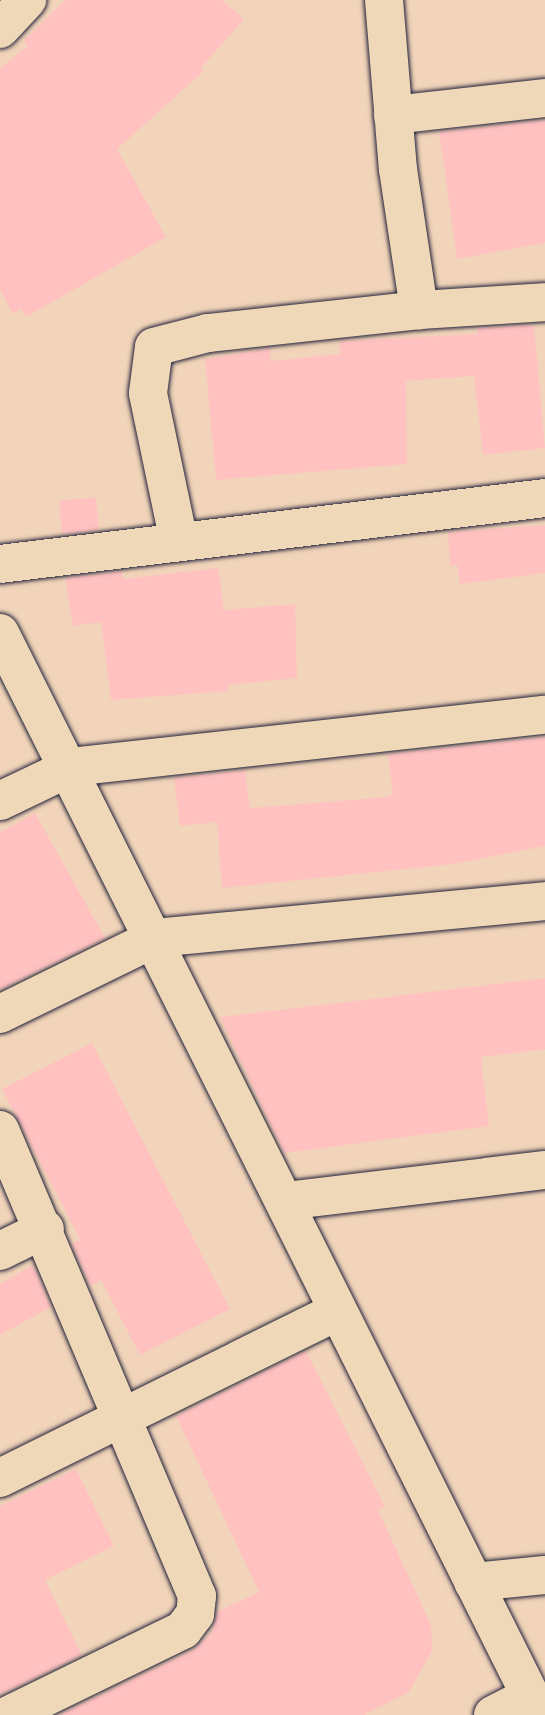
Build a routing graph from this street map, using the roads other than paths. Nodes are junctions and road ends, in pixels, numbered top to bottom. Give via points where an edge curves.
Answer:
1 (27, 0) edge
2 (384, 0) edge
3 (0, 29) edge
4 (545, 98) edge
5 (393, 116) junction
6 (545, 302) edge
7 (419, 310) junction
8 (545, 498) edge
9 (179, 542) junction
10 (0, 564) edge
11 (0, 633) edge
12 (545, 715) edge
13 (71, 767) junction
14 (0, 801) edge
15 (545, 901) edge
16 (155, 938) junction
17 (0, 1014) edge
18 (0, 1130) edge
19 (545, 1170) edge
20 (285, 1201) junction
21 (45, 1229) junction
22 (0, 1251) edge
23 (336, 1312) junction
24 (127, 1420) junction
25 (0, 1478) edge
26 (545, 1575) edge
27 (473, 1582) junction
28 (535, 1705) edge
29 (9, 1715) edge
30 (494, 1715) edge

1 - 3 street
2 - 5 street
4 - 5 street
5 - 7 street
6 - 7 street
7 - 9 street via 208,333 154,347 148,393
8 - 9 street
9 - 10 street
11 - 13 street
12 - 13 street
13 - 14 street
13 - 16 street
15 - 16 street
16 - 17 street
16 - 20 street
18 - 21 street
19 - 20 street
20 - 23 street
21 - 22 street
21 - 24 street
23 - 24 street
23 - 27 street
24 - 25 street
24 - 29 street via 197,1596 195,1615 183,1630
26 - 27 street
27 - 28 street
28 - 30 street

